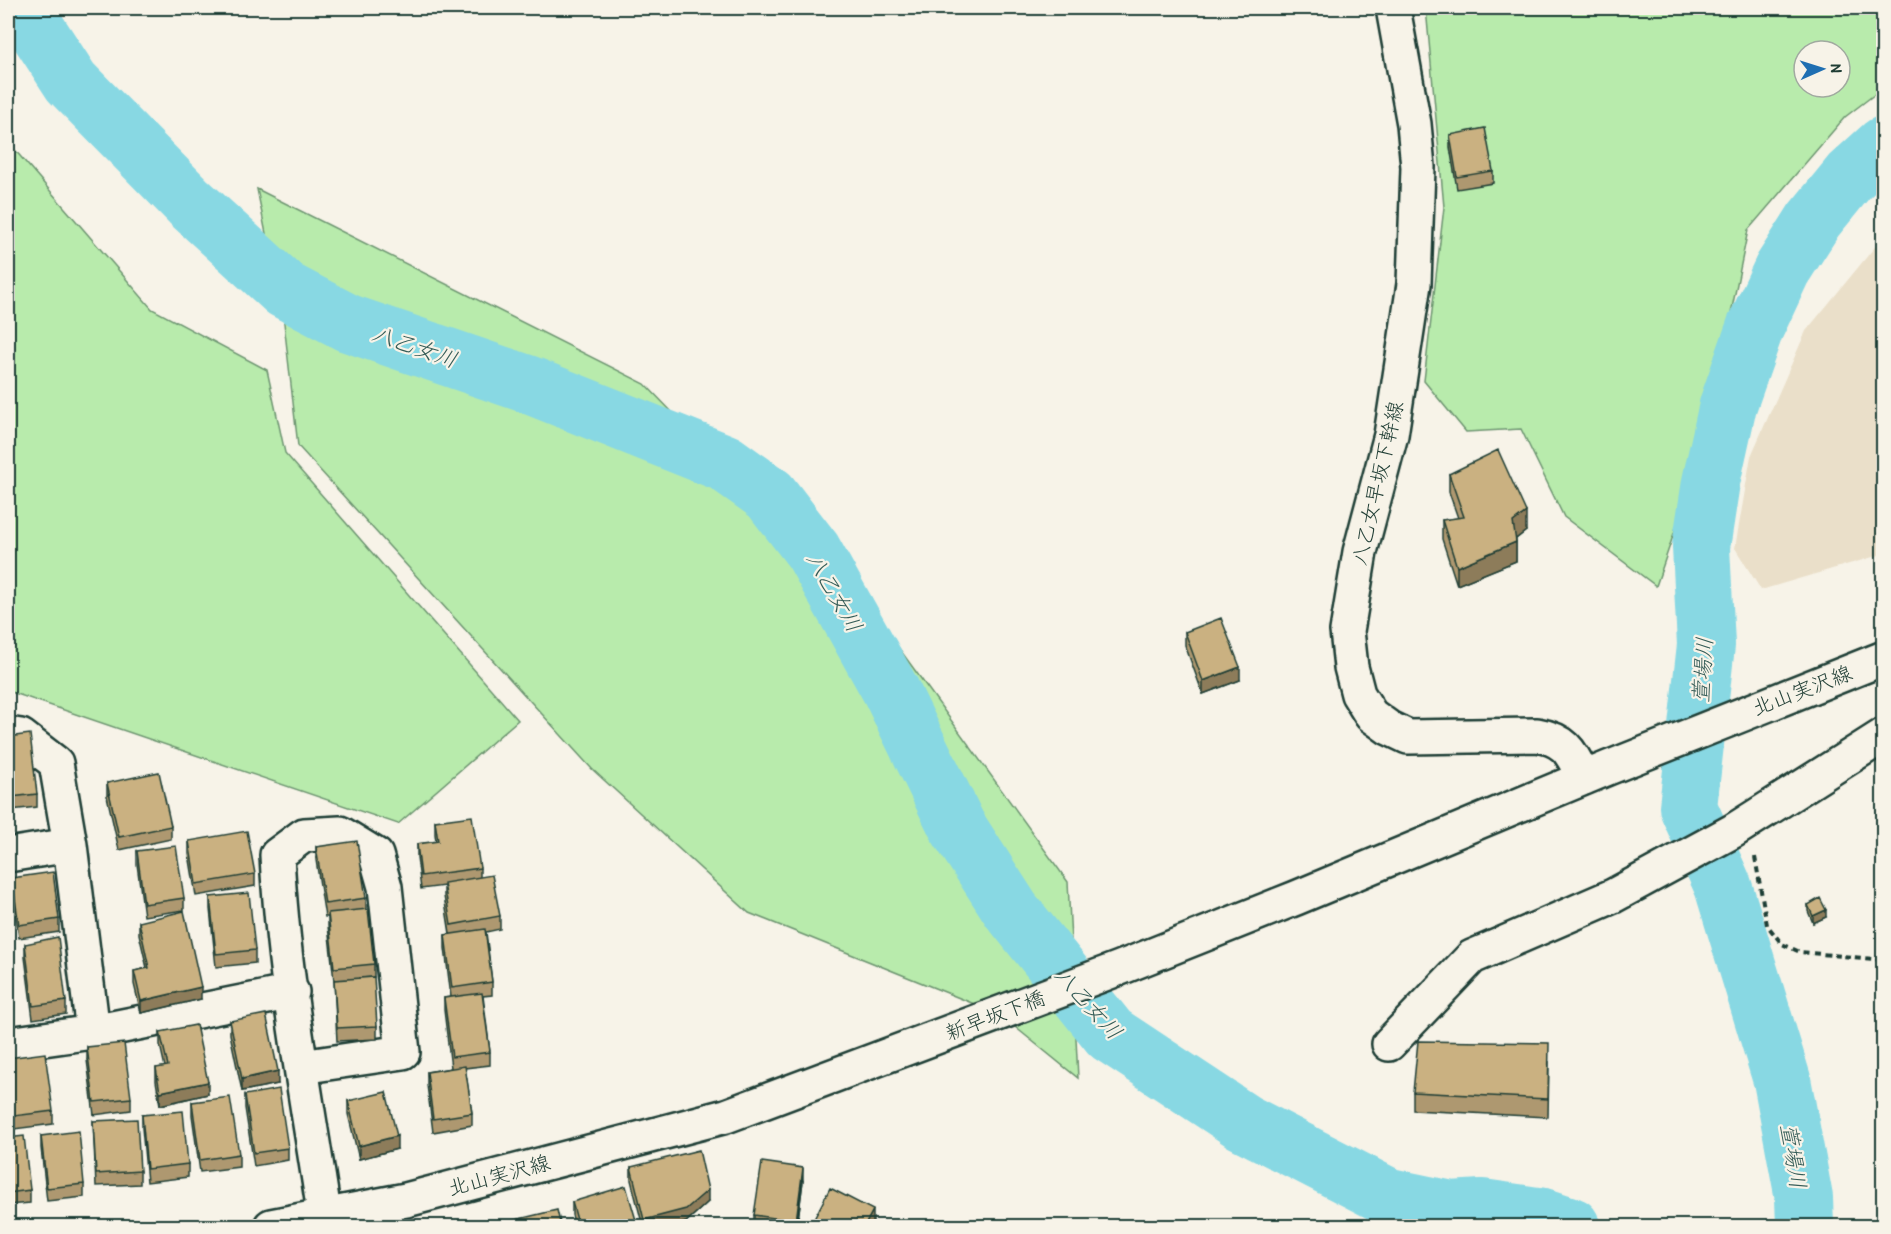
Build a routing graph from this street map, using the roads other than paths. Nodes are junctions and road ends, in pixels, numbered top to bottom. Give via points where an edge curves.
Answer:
1 (1393, 8) edge
2 (1884, 658) edge
3 (8, 734) edge
4 (1884, 735) edge
5 (1596, 773) junction
6 (70, 845) junction
7 (8, 855) edge
8 (292, 992) junction
9 (93, 1032) junction
10 (8, 1044) edge
11 (1389, 1044) dead end
12 (301, 1067) junction
13 (726, 1116) joint
14 (325, 1222) edge
15 (271, 1227) edge

1 - 5 street, 八乙女早坂下幹線 via 1418,167 1413,284 1391,435 1360,552 1347,631 1353,676 1358,694 1371,715 1408,737 1553,737
2 - 5 street, 北山実沢線
3 - 6 street via 21,736 56,763
4 - 11 street via 1741,827 1613,896 1472,957
5 - 13 street, 新早坂下橋 via 1296,898
6 - 7 street
6 - 9 street
8 - 9 street
8 - 12 street
8 - 12 street via 277,855 304,835 340,833 376,855 385,886 402,1052
9 - 10 street
12 - 14 street
13 - 14 street, 北山実沢線
14 - 15 street, 北山実沢線

